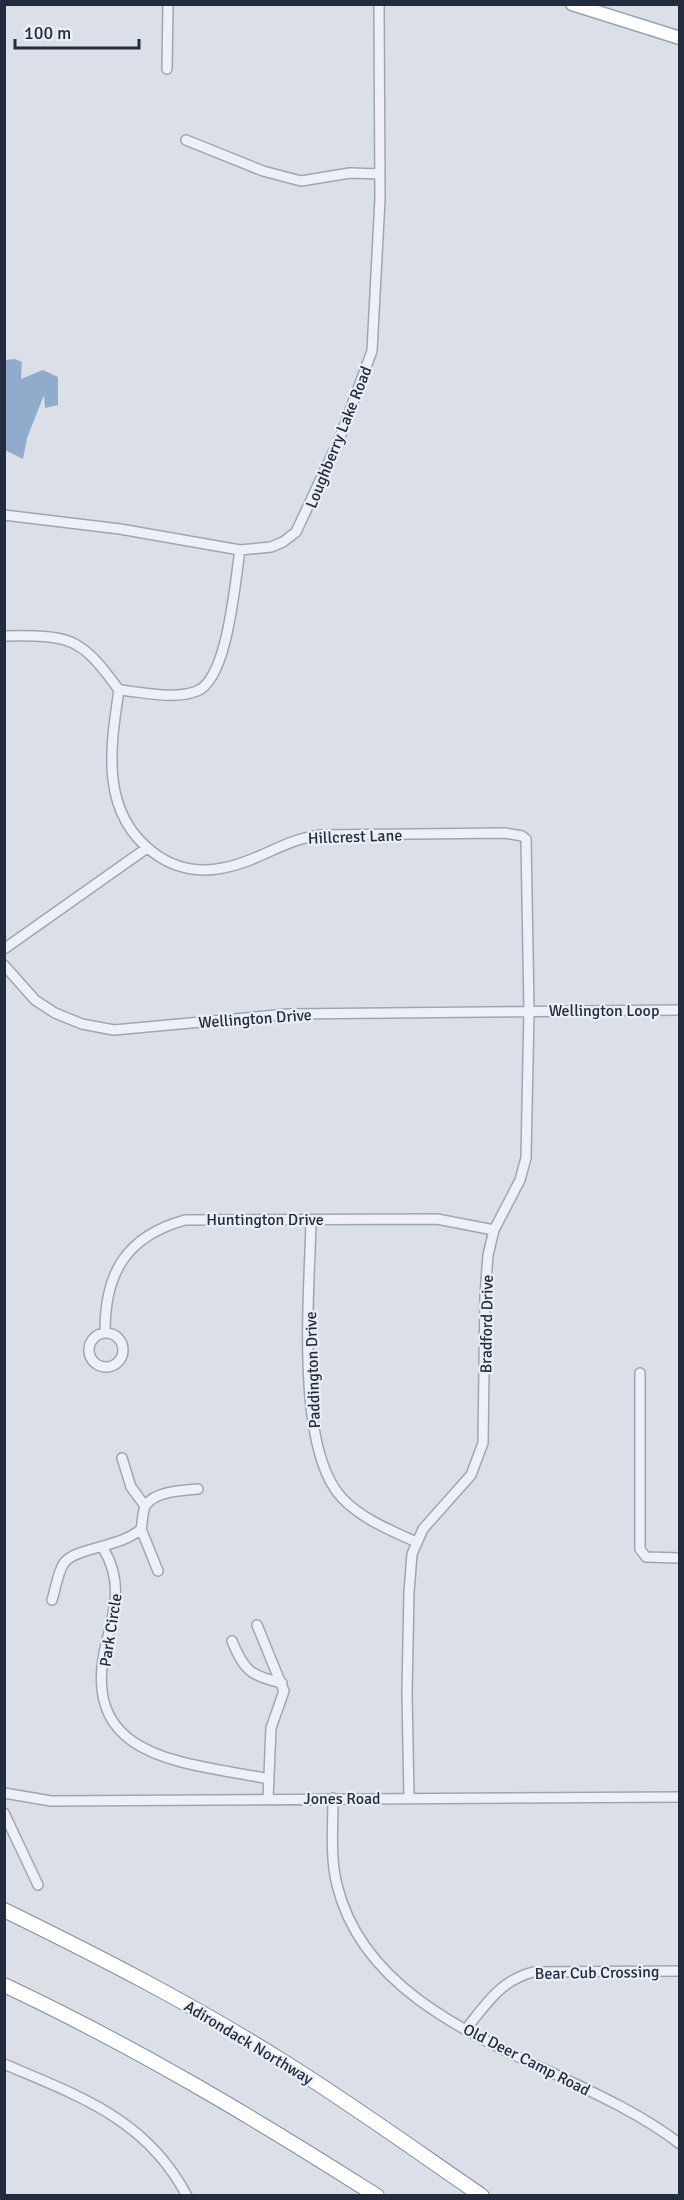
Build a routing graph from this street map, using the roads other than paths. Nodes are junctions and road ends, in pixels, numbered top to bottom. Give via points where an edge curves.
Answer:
1 (168, 4) edge
2 (380, 4) edge
3 (572, 4) edge
4 (680, 38) edge
5 (167, 69) dead end
6 (186, 140) dead end
7 (380, 174) junction
8 (4, 515) edge
9 (240, 550) junction
10 (4, 636) edge
11 (119, 690) junction
12 (522, 836) joint
13 (147, 848) junction
14 (4, 949) edge
15 (4, 965) edge
16 (529, 1010) junction
17 (680, 1010) edge
18 (311, 1220) junction
19 (494, 1230) junction
20 (105, 1331) dead end
21 (640, 1373) dead end
22 (122, 1458) dead end
23 (198, 1489) dead end
24 (145, 1506) junction
25 (141, 1529) junction
26 (416, 1542) junction
27 (103, 1548) junction
28 (680, 1558) edge
29 (158, 1571) dead end
30 (52, 1600) dead end
31 (257, 1625) dead end
32 (232, 1641) dead end
33 (282, 1683) junction
34 (269, 1779) junction
35 (4, 1792) edge
36 (680, 1797) edge
37 (333, 1798) junction
38 (409, 1798) junction
39 (268, 1799) junction
40 (4, 1814) edge
41 (38, 1885) dead end
42 (4, 1910) edge
43 (680, 1971) edge
44 (4, 1985) edge
45 (466, 2029) junction
46 (4, 2064) edge
47 (680, 2144) edge
48 (187, 2196) edge
49 (377, 2196) edge
50 (482, 2196) edge

1 - 5 street
2 - 7 street, Loughberry Lake Road
3 - 4 main road
6 - 7 street via 263,171 302,181 350,173
7 - 9 street, Loughberry Lake Road via 375,330 368,365 339,440 296,532 271,547
8 - 9 street, Loughberry Lake Road via 120,529
9 - 11 street via 223,649 205,686 187,694
10 - 11 street via 50,635 70,639 98,661
11 - 13 street, Hillcrest Lane via 112,735 115,793 128,830
12 - 13 street, Hillcrest Lane via 505,833 303,837 235,865 206,871 181,867
12 - 16 street, Bradford Drive via 528,850
13 - 14 street
15 - 16 street, Wellington Drive via 29,994 55,1013 82,1024 114,1030 278,1015
16 - 17 street, Wellington Loop
16 - 19 street, Bradford Drive via 526,1158 520,1180
18 - 19 street, Huntington Drive via 436,1219
18 - 20 street, Huntington Drive via 185,1220 153,1232 132,1248 113,1278
18 - 26 street, Paddington Drive via 310,1395 320,1458 334,1488 349,1504
19 - 26 street, Bradford Drive via 485,1295 483,1443 471,1475
21 - 28 street via 640,1549 646,1557
22 - 24 street via 131,1487
23 - 24 street via 151,1499
24 - 25 street
25 - 27 street via 131,1538
25 - 29 street
26 - 38 street, Bradford Drive via 409,1592
27 - 30 street via 78,1553 65,1562
27 - 34 street, Park Circle via 117,1585 102,1656 103,1690 117,1729 154,1754
31 - 33 street
32 - 33 street via 246,1670
33 - 34 street via 284,1697 271,1728
34 - 39 street
35 - 39 street, Jones Road via 51,1801
36 - 38 street, Jones Road
37 - 38 street, Jones Road
37 - 39 street, Jones Road
37 - 45 street, Old Deer Camp Road via 334,1872 356,1934 378,1965 401,1986
40 - 41 street
42 - 50 highway, Adirondack Northway via 177,1998 395,2134
43 - 45 street, Bear Cub Crossing via 534,1972 515,1977 502,1986
44 - 49 highway via 162,2065
45 - 47 street, Old Deer Camp Road via 635,2113
46 - 48 street via 109,2111 162,2157

